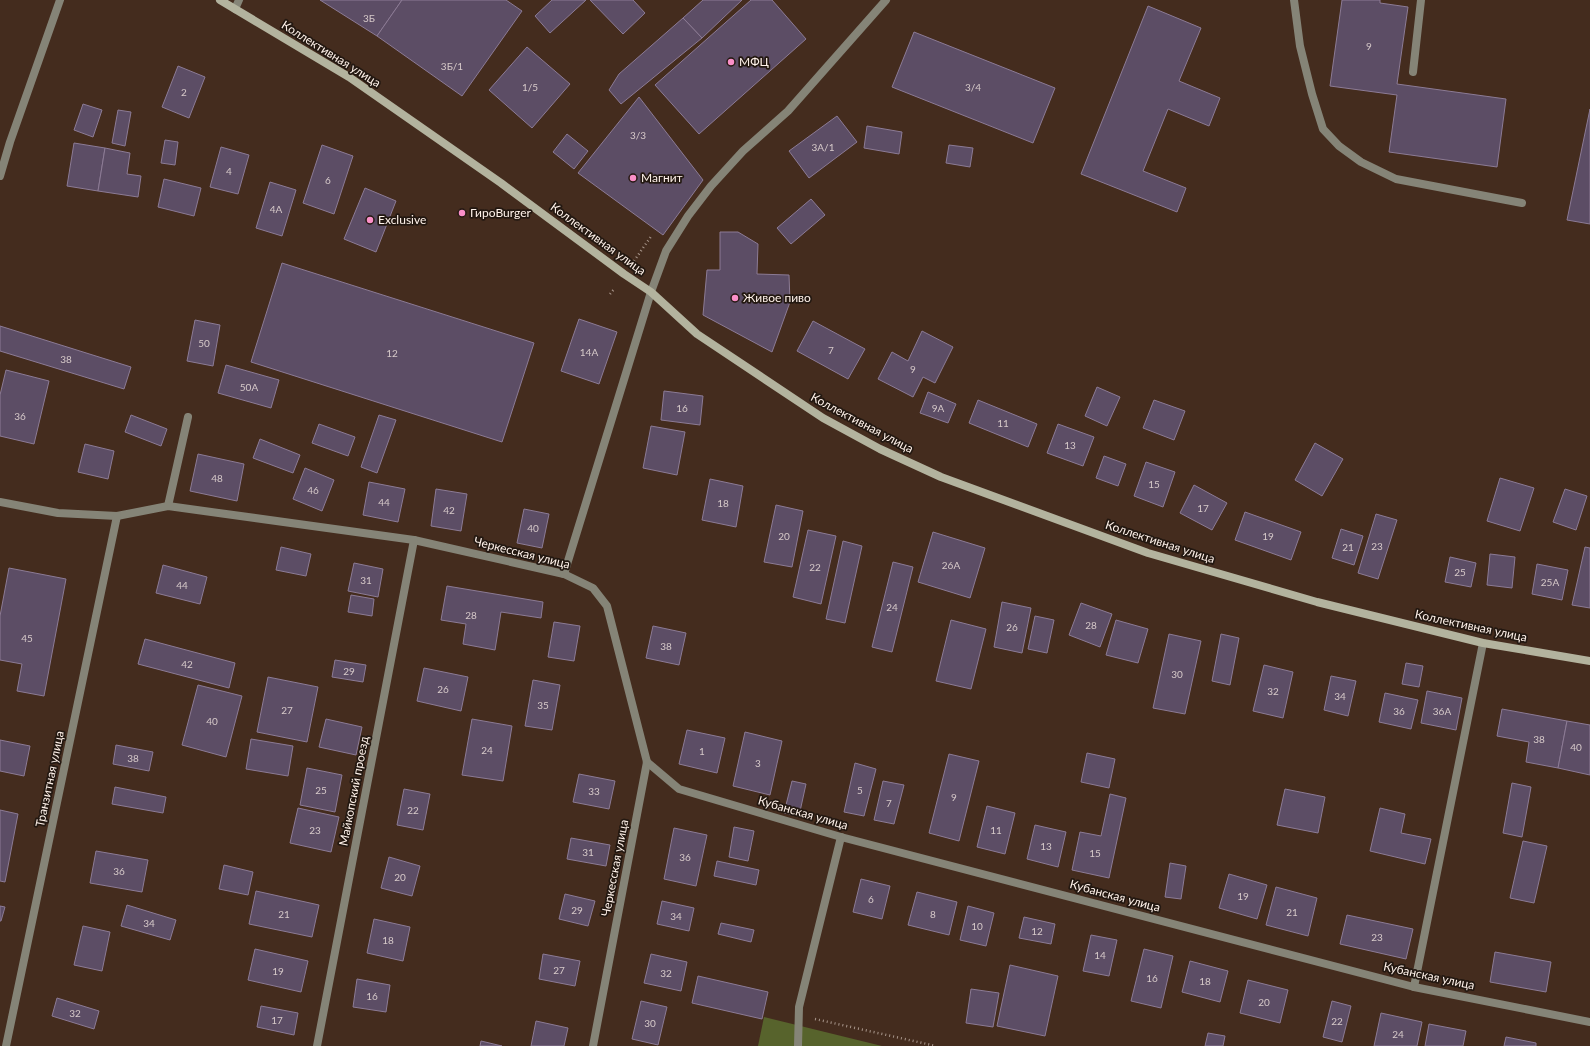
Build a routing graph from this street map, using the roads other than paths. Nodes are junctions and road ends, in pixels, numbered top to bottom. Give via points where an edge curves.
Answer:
1 (60, 0) edge
2 (220, 0) edge
3 (240, 0) edge
4 (886, 0) edge
5 (1294, 0) edge
6 (1421, 0) edge
7 (235, 9) junction
8 (1413, 72) dead end
9 (0, 176) edge
10 (1522, 203) dead end
11 (651, 292) junction
12 (188, 417) dead end
13 (0, 502) edge
14 (168, 506) junction
15 (117, 516) junction
16 (414, 540) junction
17 (564, 574) junction
18 (1483, 643) junction
19 (1590, 661) edge
20 (647, 762) junction
21 (841, 837) junction
22 (1414, 987) junction
23 (1590, 1022) edge
24 (6, 1046) edge
25 (317, 1046) edge
26 (593, 1046) edge
27 (798, 1046) edge

1 - 9 street
2 - 7 street, Коллективная улица
3 - 7 street
4 - 11 street via 788,111 743,151 710,186 666,252
5 - 10 street via 1300,46 1312,94 1323,129 1339,146 1361,162 1396,179
6 - 8 street
7 - 11 street, Коллективная улица via 349,77
11 - 17 street
11 - 18 street, Коллективная улица via 697,334 823,418 880,449 941,476 1148,553 1317,602
12 - 14 street
13 - 15 street, Черкесская улица via 58,513
14 - 15 street, Черкесская улица
14 - 16 street, Черкесская улица
15 - 24 street, Транзитная улица
16 - 17 street, Черкесская улица
16 - 25 street, Майкопский проезд
17 - 20 street, Черкесская улица via 592,588 607,606
18 - 19 street, Коллективная улица
18 - 22 street
20 - 21 street, Кубанская улица via 679,789
20 - 26 street, Черкесская улица
21 - 22 street, Кубанская улица
21 - 27 street via 798,1015
22 - 23 street, Кубанская улица

